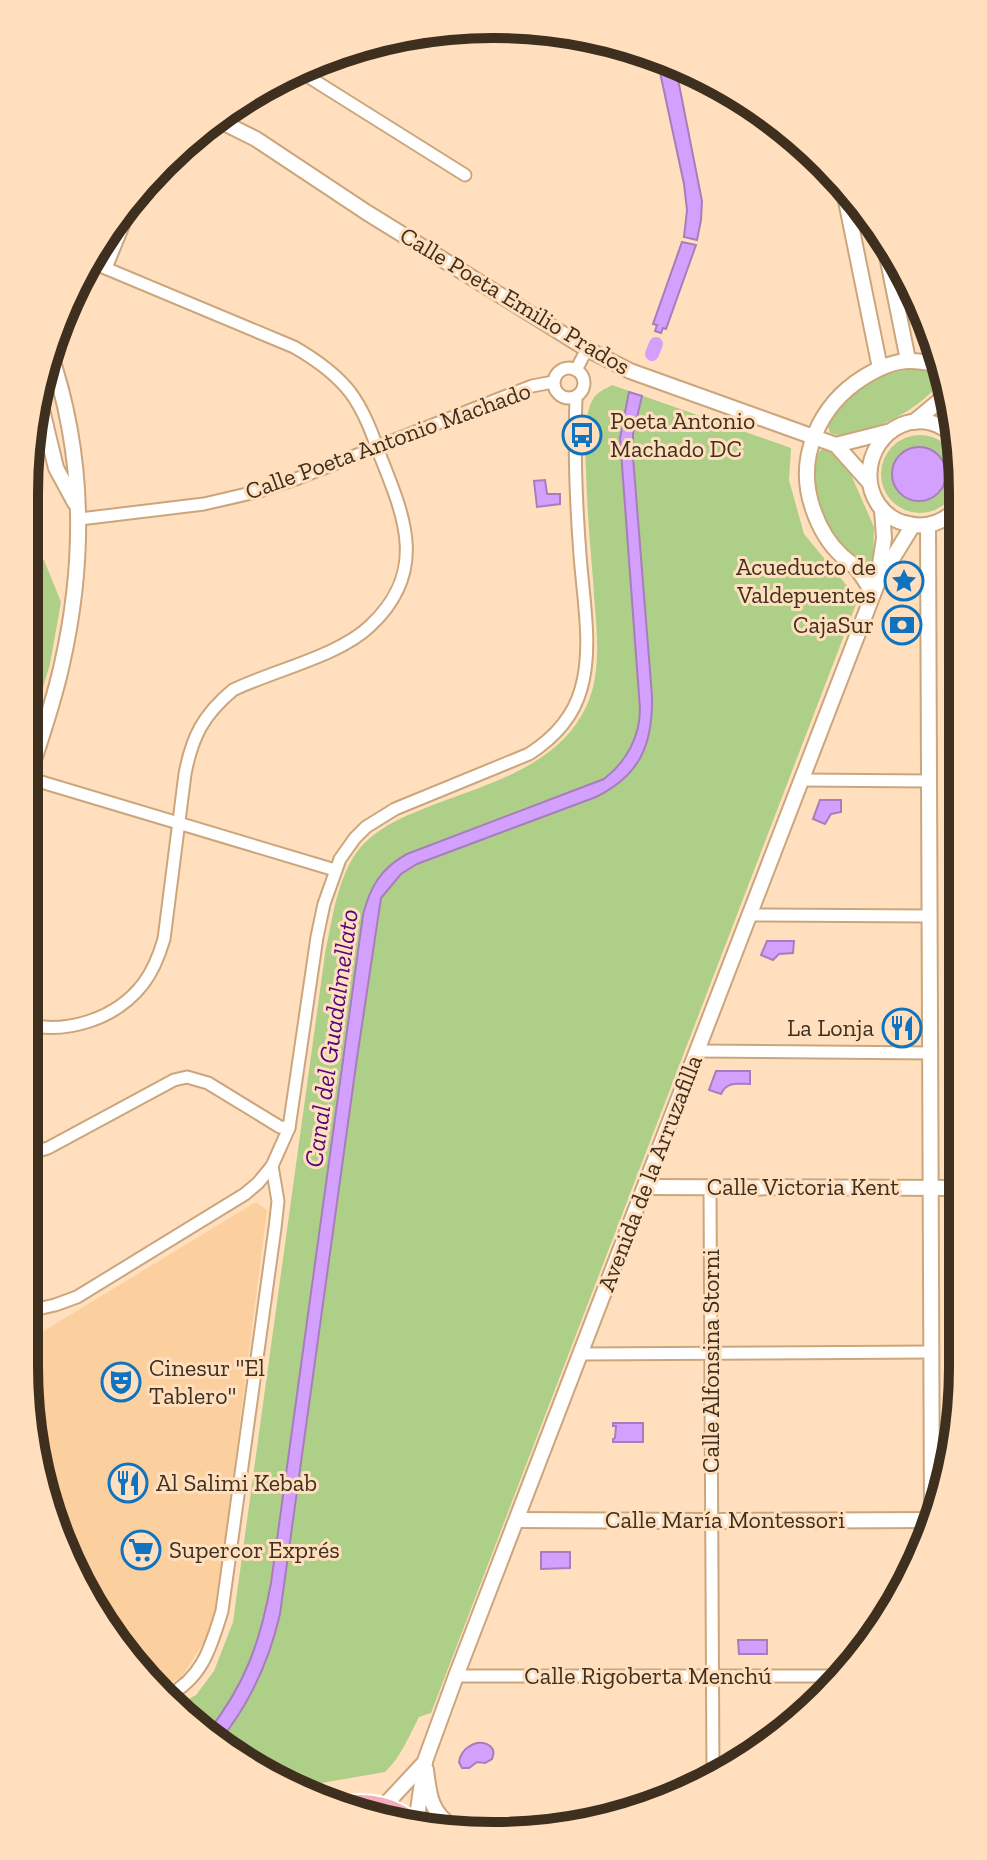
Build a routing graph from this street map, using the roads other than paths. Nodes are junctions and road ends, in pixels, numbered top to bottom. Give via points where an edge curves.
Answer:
1 (309, 77) edge
2 (227, 124) edge
3 (465, 175) dead end
4 (847, 207) edge
5 (121, 232) edge
6 (99, 265) edge
7 (106, 268) junction
8 (890, 269) edge
9 (587, 349) junction
10 (908, 360) junction
11 (929, 363) edge
12 (880, 368) junction
13 (576, 370) junction
14 (55, 371) edge
15 (553, 382) junction
16 (576, 397) junction
17 (939, 401) edge
18 (44, 420) edge
19 (914, 422) junction
20 (944, 428) edge
21 (891, 431) junction
22 (813, 436) junction
23 (836, 445) junction
24 (377, 447) junction
25 (869, 482) junction
26 (882, 509) junction
27 (949, 516) edge
28 (80, 519) junction
29 (921, 525) junction
30 (875, 589) junction
31 (38, 743) edge
32 (801, 780) junction
33 (929, 781) junction
34 (38, 786) edge
35 (179, 823) junction
36 (335, 870) junction
37 (750, 915) junction
38 (930, 916) junction
39 (38, 1026) edge
40 (697, 1051) junction
41 (930, 1053) junction
42 (289, 1128) junction
43 (38, 1151) edge
44 (272, 1166) junction
45 (645, 1187) junction
46 (710, 1187) junction
47 (931, 1188) junction
48 (949, 1188) edge
49 (38, 1309) edge
50 (932, 1352) junction
51 (710, 1353) junction
52 (580, 1354) junction
53 (933, 1485) edge
54 (517, 1520) junction
55 (712, 1521) junction
56 (922, 1521) edge
57 (456, 1676) junction
58 (712, 1676) junction
59 (828, 1676) edge
60 (174, 1692) edge
61 (425, 1761) junction
62 (713, 1765) edge
63 (366, 1803) edge
64 (384, 1806) junction
65 (394, 1810) edge
66 (417, 1815) edge
67 (443, 1819) edge

1 - 3 street
2 - 9 main road, Calle Poeta Emilio Prados
4 - 12 main road
5 - 7 street
6 - 7 street
7 - 24 street via 307,355 350,392
8 - 10 main road
9 - 13 street
9 - 22 main road, Calle Poeta Emilio Prados via 630,371
10 - 11 main road
10 - 12 main road
12 - 22 main road via 840,395
13 - 15 street via 563,369
13 - 16 street via 584,381
14 - 28 main road via 72,446
15 - 16 street via 562,397
15 - 24 street, Calle Poeta Antonio Machado
16 - 36 street via 586,645 575,705 557,732 529,754 380,818 355,838
17 - 19 main road
18 - 28 main road via 56,468
19 - 20 main road
19 - 21 main road
21 - 23 main road
21 - 25 main road via 873,453
22 - 23 main road, Calle Poeta Emilio Prados
22 - 30 main road via 807,467 812,508 825,535
23 - 25 main road
24 - 28 street, Calle Poeta Antonio Machado via 232,498
24 - 35 street via 407,538 400,584 371,626 354,640 249,682 220,701 195,734
25 - 26 main road
26 - 29 main road via 898,521
26 - 30 main road, Avenida de la Arruzafilla via 884,538
27 - 29 main road
28 - 31 main road via 65,653
29 - 30 main road, Avenida de la Arruzafilla
29 - 33 main road
30 - 32 main road, Avenida de la Arruzafilla
32 - 33 street
32 - 37 main road, Avenida de la Arruzafilla
33 - 38 main road
34 - 35 street
35 - 36 street
35 - 39 street via 164,939 141,986 122,1004 87,1022
36 - 42 street via 317,937
37 - 38 street
37 - 40 main road, Avenida de la Arruzafilla
38 - 41 main road
40 - 41 street
40 - 45 main road, Avenida de la Arruzafilla
41 - 47 main road
42 - 43 street via 208,1083 187,1077
42 - 44 street
44 - 49 street via 245,1194 77,1297
44 - 60 street via 277,1215 222,1611 196,1674
45 - 46 main road, Calle Victoria Kent
45 - 52 main road, Avenida de la Arruzafilla
46 - 47 main road, Calle Victoria Kent
46 - 51 street, Calle Alfonsina Storni
47 - 48 main road, Calle Victoria Kent
47 - 50 main road
50 - 51 street
50 - 53 main road
51 - 52 street
51 - 55 street, Calle Alfonsina Storni
52 - 54 main road, Avenida de la Arruzafilla
54 - 55 main road, Calle María Montessori
54 - 57 main road, Avenida de la Arruzafilla
55 - 56 main road, Calle María Montessori
55 - 58 street, Calle Alfonsina Storni
57 - 58 street, Calle Rigoberta Menchú
57 - 61 main road, Avenida de la Arruzafilla
58 - 59 street, Calle Rigoberta Menchú
58 - 62 street, Calle Alfonsina Storni
61 - 64 main road, Avenida de la Arruzafilla
61 - 66 main road, Avenida de la Arruzafilla
61 - 67 main road via 431,1799
63 - 64 highway
64 - 65 highway

